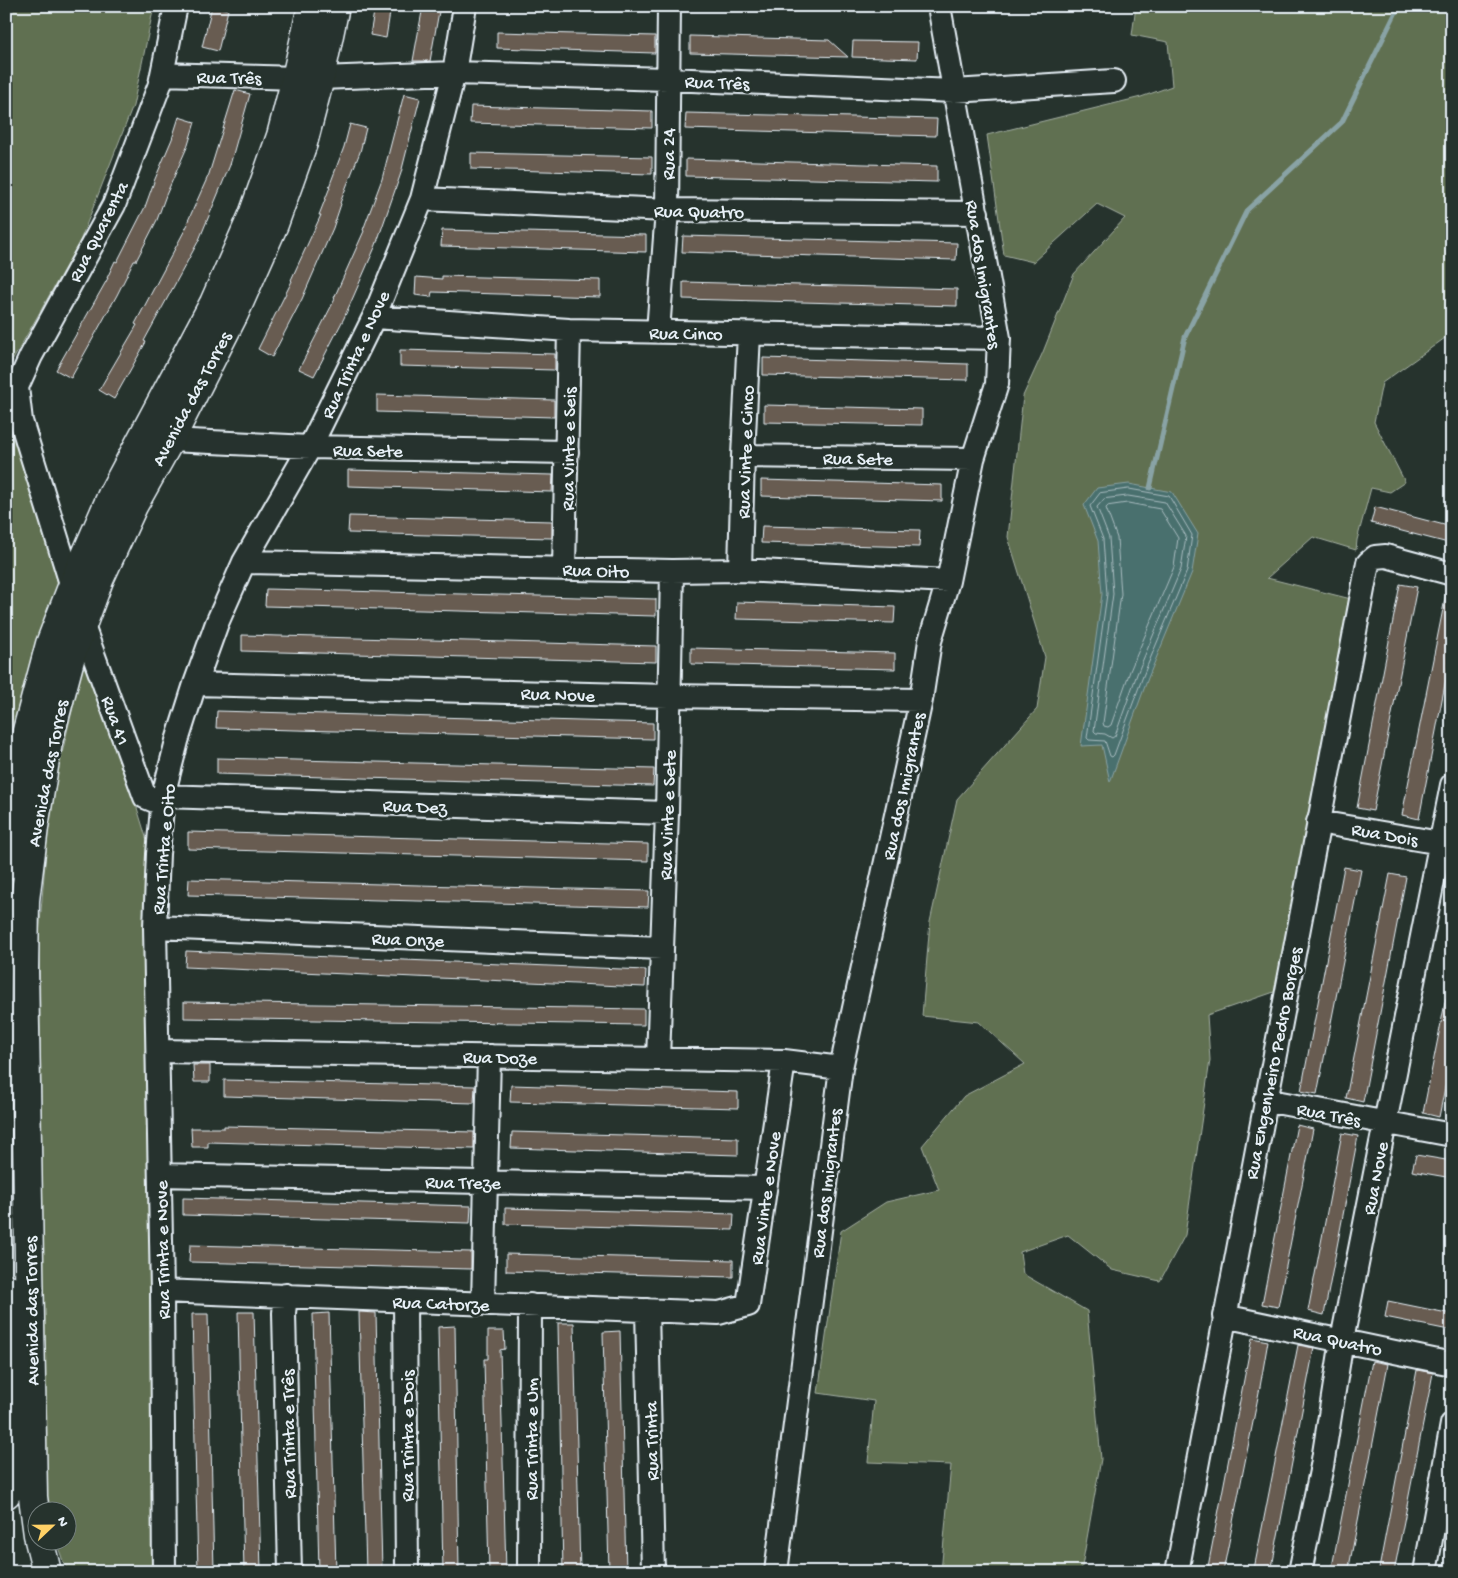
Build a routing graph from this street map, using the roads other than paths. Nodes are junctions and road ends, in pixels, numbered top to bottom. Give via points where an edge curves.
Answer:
1 (176, 6) edge
2 (312, 6) edge
3 (335, 6) edge
4 (465, 6) edge
5 (669, 6) edge
6 (939, 6) edge
7 (454, 73) junction
8 (162, 74) junction
9 (308, 78) junction
10 (667, 78) junction
11 (1114, 81) dead end
12 (954, 91) junction
13 (422, 199) junction
14 (667, 210) junction
15 (977, 213) junction
16 (374, 317) junction
17 (569, 330) junction
18 (658, 332) junction
19 (750, 334) junction
20 (999, 338) junction
21 (170, 440) junction
22 (310, 448) junction
23 (567, 452) junction
24 (743, 456) junction
25 (973, 459) junction
26 (244, 562) junction
27 (564, 568) junction
28 (740, 570) junction
29 (672, 571) junction
30 (1452, 574) edge
31 (948, 581) junction
32 (72, 587) junction
33 (83, 626) junction
34 (195, 684) junction
35 (668, 696) junction
36 (921, 700) junction
37 (1452, 785) edge
38 (163, 800) junction
39 (667, 813) junction
40 (1318, 822) junction
41 (1446, 844) edge
42 (6, 866) edge
43 (155, 928) junction
44 (661, 948) junction
45 (158, 1051) junction
46 (489, 1056) junction
47 (658, 1059) junction
48 (784, 1061) junction
49 (840, 1068) junction
50 (1265, 1100) junction
51 (1385, 1124) junction
52 (1452, 1135) edge
53 (160, 1175) junction
54 (485, 1182) junction
55 (765, 1188) junction
56 (6, 1288) edge
57 (162, 1290) junction
58 (286, 1295) junction
59 (405, 1300) junction
60 (483, 1303) junction
61 (530, 1305) junction
62 (647, 1310) junction
63 (719, 1313) joint
64 (1224, 1316) junction
65 (1342, 1340) junction
66 (1452, 1364) edge
67 (1452, 1424) edge
68 (6, 1494) edge
69 (34, 1500) edge
70 (42, 1550) edge
71 (47, 1572) edge
72 (164, 1572) edge
73 (290, 1572) edge
74 (407, 1572) edge
75 (530, 1572) edge
76 (653, 1572) edge
77 (776, 1572) edge
78 (1177, 1572) edge
79 (1300, 1572) edge
80 (1425, 1572) edge

1 - 8 street, Rua Quarenta
2 - 9 main road, Avenida das Torres
3 - 9 main road, Avenida das Torres
4 - 7 street, Rua Trinta e Nove
5 - 10 street, Rua 24
6 - 12 street, Rua dos Imigrantes
7 - 9 street, Rua Três
7 - 10 street, Rua Três
7 - 13 street, Rua Trinta e Nove
8 - 9 street, Rua Três
8 - 32 street, Rua Quarenta via 114,205 17,387 21,421
9 - 21 main road, Avenida das Torres via 303,143 274,224 234,314
9 - 32 main road, Avenida das Torres via 281,136 249,224 214,303 112,495
10 - 12 street, Rua Três
10 - 14 street, Rua 24
11 - 12 street, Rua Três
12 - 15 street, Rua dos Imigrantes
13 - 14 street, Rua Quatro
13 - 16 street, Rua Trinta e Nove
14 - 15 street, Rua Quatro
14 - 18 street, Rua 24
15 - 20 street, Rua dos Imigrantes
16 - 17 street, Rua Cinco
16 - 22 street, Rua Trinta e Nove
17 - 18 street, Rua Cinco
17 - 23 street, Rua Vinte e Seis
18 - 19 street, Rua Cinco
19 - 20 street, Rua Cinco
19 - 24 street, Rua Vinte e Cinco
20 - 25 street, Rua dos Imigrantes via 997,384
21 - 22 street, Rua Sete
21 - 33 main road, Avenida das Torres via 133,506 99,580
22 - 23 street, Rua Sete
22 - 26 street, Rua Trinta e Nove
23 - 27 street, Rua Vinte e Seis
24 - 25 street, Rua Sete
24 - 28 street, Rua Vinte e Cinco
25 - 31 street, Rua dos Imigrantes
26 - 27 street, Rua Oito
26 - 34 street, Rua Trinta e Nove
27 - 29 street, Rua Oito
28 - 29 street, Rua Oito
28 - 31 street, Rua Oito
29 - 35 street, Rua Vinte e Sete
30 - 40 street, Rua Engenheiro Pedro Borges via 1386,556 1375,557 1368,563
31 - 36 street, Rua dos Imigrantes via 930,641
32 - 42 main road, Avenida das Torres via 50,644 25,738
33 - 38 street, Rua 41 via 145,797
33 - 69 main road, Avenida das Torres via 72,652 48,742 25,900
34 - 35 street, Rua Nove
34 - 38 street, Rua Trinta e Oito
35 - 36 street, Rua Nove
35 - 39 street, Rua Vinte e Sete
36 - 49 street, Rua dos Imigrantes
37 - 41 street, Rua Nove
38 - 39 street, Rua Dez
38 - 43 street, Rua Trinta e Oito
39 - 44 street, Rua Vinte e Sete
40 - 41 street, Rua Dois
40 - 50 street, Rua Engenheiro Pedro Borges
41 - 51 street, Rua Nove
43 - 44 street, Rua Onze
43 - 45 street, Rua Trinta e Nove
44 - 47 street, Rua Vinte e Sete
45 - 46 street, Rua Doze
45 - 53 street, Rua Trinta e Nove
46 - 47 street, Rua Doze
46 - 54 street
47 - 48 street, Rua Doze
48 - 49 street, Rua Doze
48 - 55 street, Rua Vinte e Nove
49 - 77 street, Rua dos Imigrantes
50 - 51 street, Rua Três
50 - 64 street, Rua Engenheiro Pedro Borges
51 - 52 street, Rua Três
51 - 65 street, Rua Nove
53 - 54 street, Rua Treze
53 - 57 street, Rua Trinta e Nove
54 - 55 street, Rua Treze
54 - 60 street
55 - 63 street, Rua Vinte e Nove via 748,1305
56 - 68 main road, Avenida das Torres via 9,1453
57 - 58 street, Rua Catorze
57 - 72 street, Rua Trinta e Nove
58 - 59 street, Rua Catorze
58 - 73 street, Rua Trinta e Três
59 - 60 street, Rua Catorze
59 - 74 street, Rua Trinta e Dois
60 - 61 street, Rua Catorze
61 - 62 street, Rua Catorze
61 - 75 street, Rua Trinta e Um
62 - 63 street, Rua Catorze
62 - 76 street, Rua Trinta
64 - 65 street, Rua Quatro
64 - 78 street, Rua Engenheiro Pedro Borges
65 - 66 street, Rua Quatro
65 - 79 street, Rua Nove via 1322,1466
67 - 80 street
70 - 71 main road

